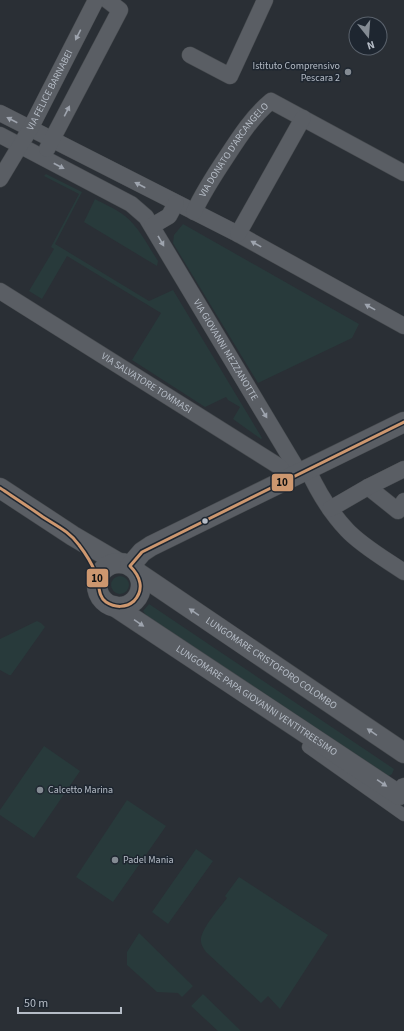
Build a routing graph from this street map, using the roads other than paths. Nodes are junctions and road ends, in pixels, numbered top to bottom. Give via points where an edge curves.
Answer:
1 (96, 0) edge
2 (107, 0) edge
3 (266, 0) edge
4 (190, 55) dead end
5 (0, 113) edge
6 (303, 118) junction
7 (30, 129) junction
8 (0, 135) edge
9 (52, 140) junction
10 (20, 146) junction
11 (42, 157) junction
12 (404, 173) edge
13 (0, 179) edge
14 (176, 203) junction
15 (194, 212) junction
16 (152, 226) junction
17 (238, 234) junction
18 (0, 291) edge
19 (404, 326) edge
20 (404, 422) edge
21 (404, 469) edge
22 (298, 475) junction
23 (368, 487) junction
24 (0, 488) edge
25 (404, 501) edge
26 (330, 509) junction
27 (73, 536) junction
28 (129, 568) junction
29 (404, 572) edge
30 (99, 579) junction
31 (114, 606) junction
32 (308, 747) dead end
33 (404, 753) edge
34 (402, 791) edge
35 (404, 815) edge

1 -> 7 street, VIA FELICE BARNABEI
9 -> 2 street via 120,10
3 - 4 street via 230,76
7 -> 5 street
6 - 12 street, VIA DONATO D'ARCANGELO
6 - 15 street, VIA DONATO D'ARCANGELO via 271,101 259,110 202,194
6 - 17 street
7 - 9 street
7 - 10 street, VIA FELICE BARNABEI
8 - 10 street, VIA GIOVANNI MEZZANOTTE
9 - 11 street
14 -> 9 street
10 - 11 street, VIA GIOVANNI MEZZANOTTE
10 - 13 street, VIA FELICE BARNABEI
11 -> 16 street, VIA GIOVANNI MEZZANOTTE via 131,204
14 - 15 street
14 - 16 street via 169,216
15 - 17 street
16 -> 22 street, VIA GIOVANNI MEZZANOTTE
19 -> 17 street
18 - 22 street, VIA SALVATORE TOMMASI via 280,467
20 - 22 street
21 - 23 street
22 - 26 street
22 - 28 street via 151,546 142,552
23 - 25 street via 398,511
23 - 26 street
24 - 27 street, LUNGOMARE CRISTOFORO COLOMBO
26 - 29 street via 357,539
27 - 28 street, LUNGOMARE CRISTOFORO COLOMBO
27 - 30 street, LUNGOMARE CRISTOFORO COLOMBO
28 - 30 street via 106,568
28 - 31 street via 141,580 139,594 129,604 122,607
33 -> 28 street, LUNGOMARE CRISTOFORO COLOMBO
30 - 31 street via 99,594 103,600
31 -> 34 street, LUNGOMARE PAPA GIOVANNI VENTITREESIMO
32 - 35 street, LUNGOMARE PAPA GIOVANNI VENTITREESIMO

